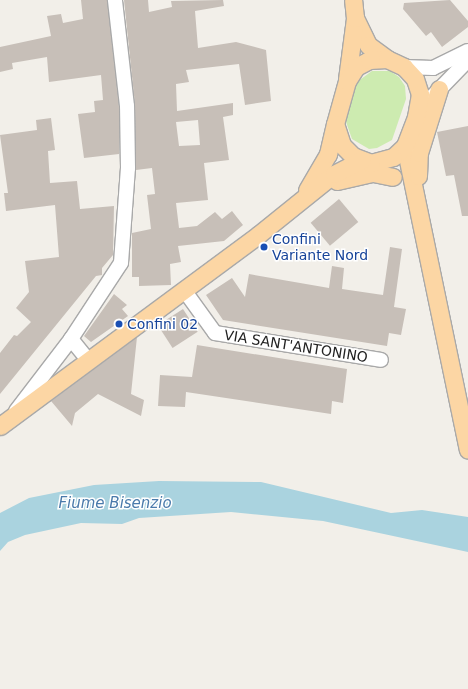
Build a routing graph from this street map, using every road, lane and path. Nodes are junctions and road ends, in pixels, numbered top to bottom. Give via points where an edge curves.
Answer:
1 (115, 0) edge
2 (353, 0) edge
3 (355, 18) junction
4 (468, 51) edge
5 (387, 59) junction
6 (404, 67) junction
7 (466, 67) edge
8 (347, 81) junction
9 (439, 89) junction
10 (416, 117) junction
11 (335, 124) junction
12 (405, 146) junction
13 (367, 161) junction
14 (394, 177) junction
15 (308, 196) junction
16 (420, 216) junction
17 (184, 290) junction
18 (71, 339) junction
19 (87, 359) junction
20 (381, 360) dead end
21 (5, 422) edge
22 (468, 450) edge

1 - 18 street via 126,106 128,168 121,263
2 - 3 main road
3 - 5 main road via 368,46
3 - 8 main road
4 - 6 street via 433,68
5 - 6 main road
5 - 8 main road via 362,63
6 - 10 main road via 419,86
7 - 9 street
8 - 11 main road
9 - 10 street
9 - 16 main road via 419,153
10 - 12 main road
11 - 13 main road via 342,145 352,156
11 - 15 main road via 324,163
12 - 13 main road via 393,157
12 - 16 main road
13 - 14 main road
13 - 15 main road via 334,174
14 - 15 main road via 373,173 356,175
14 - 16 main road via 407,191
15 - 17 main road
16 - 22 main road
17 - 19 main road
17 - 20 street, VIA SANT'ANTONINO via 215,333
18 - 19 street
18 - 21 street
19 - 21 main road

